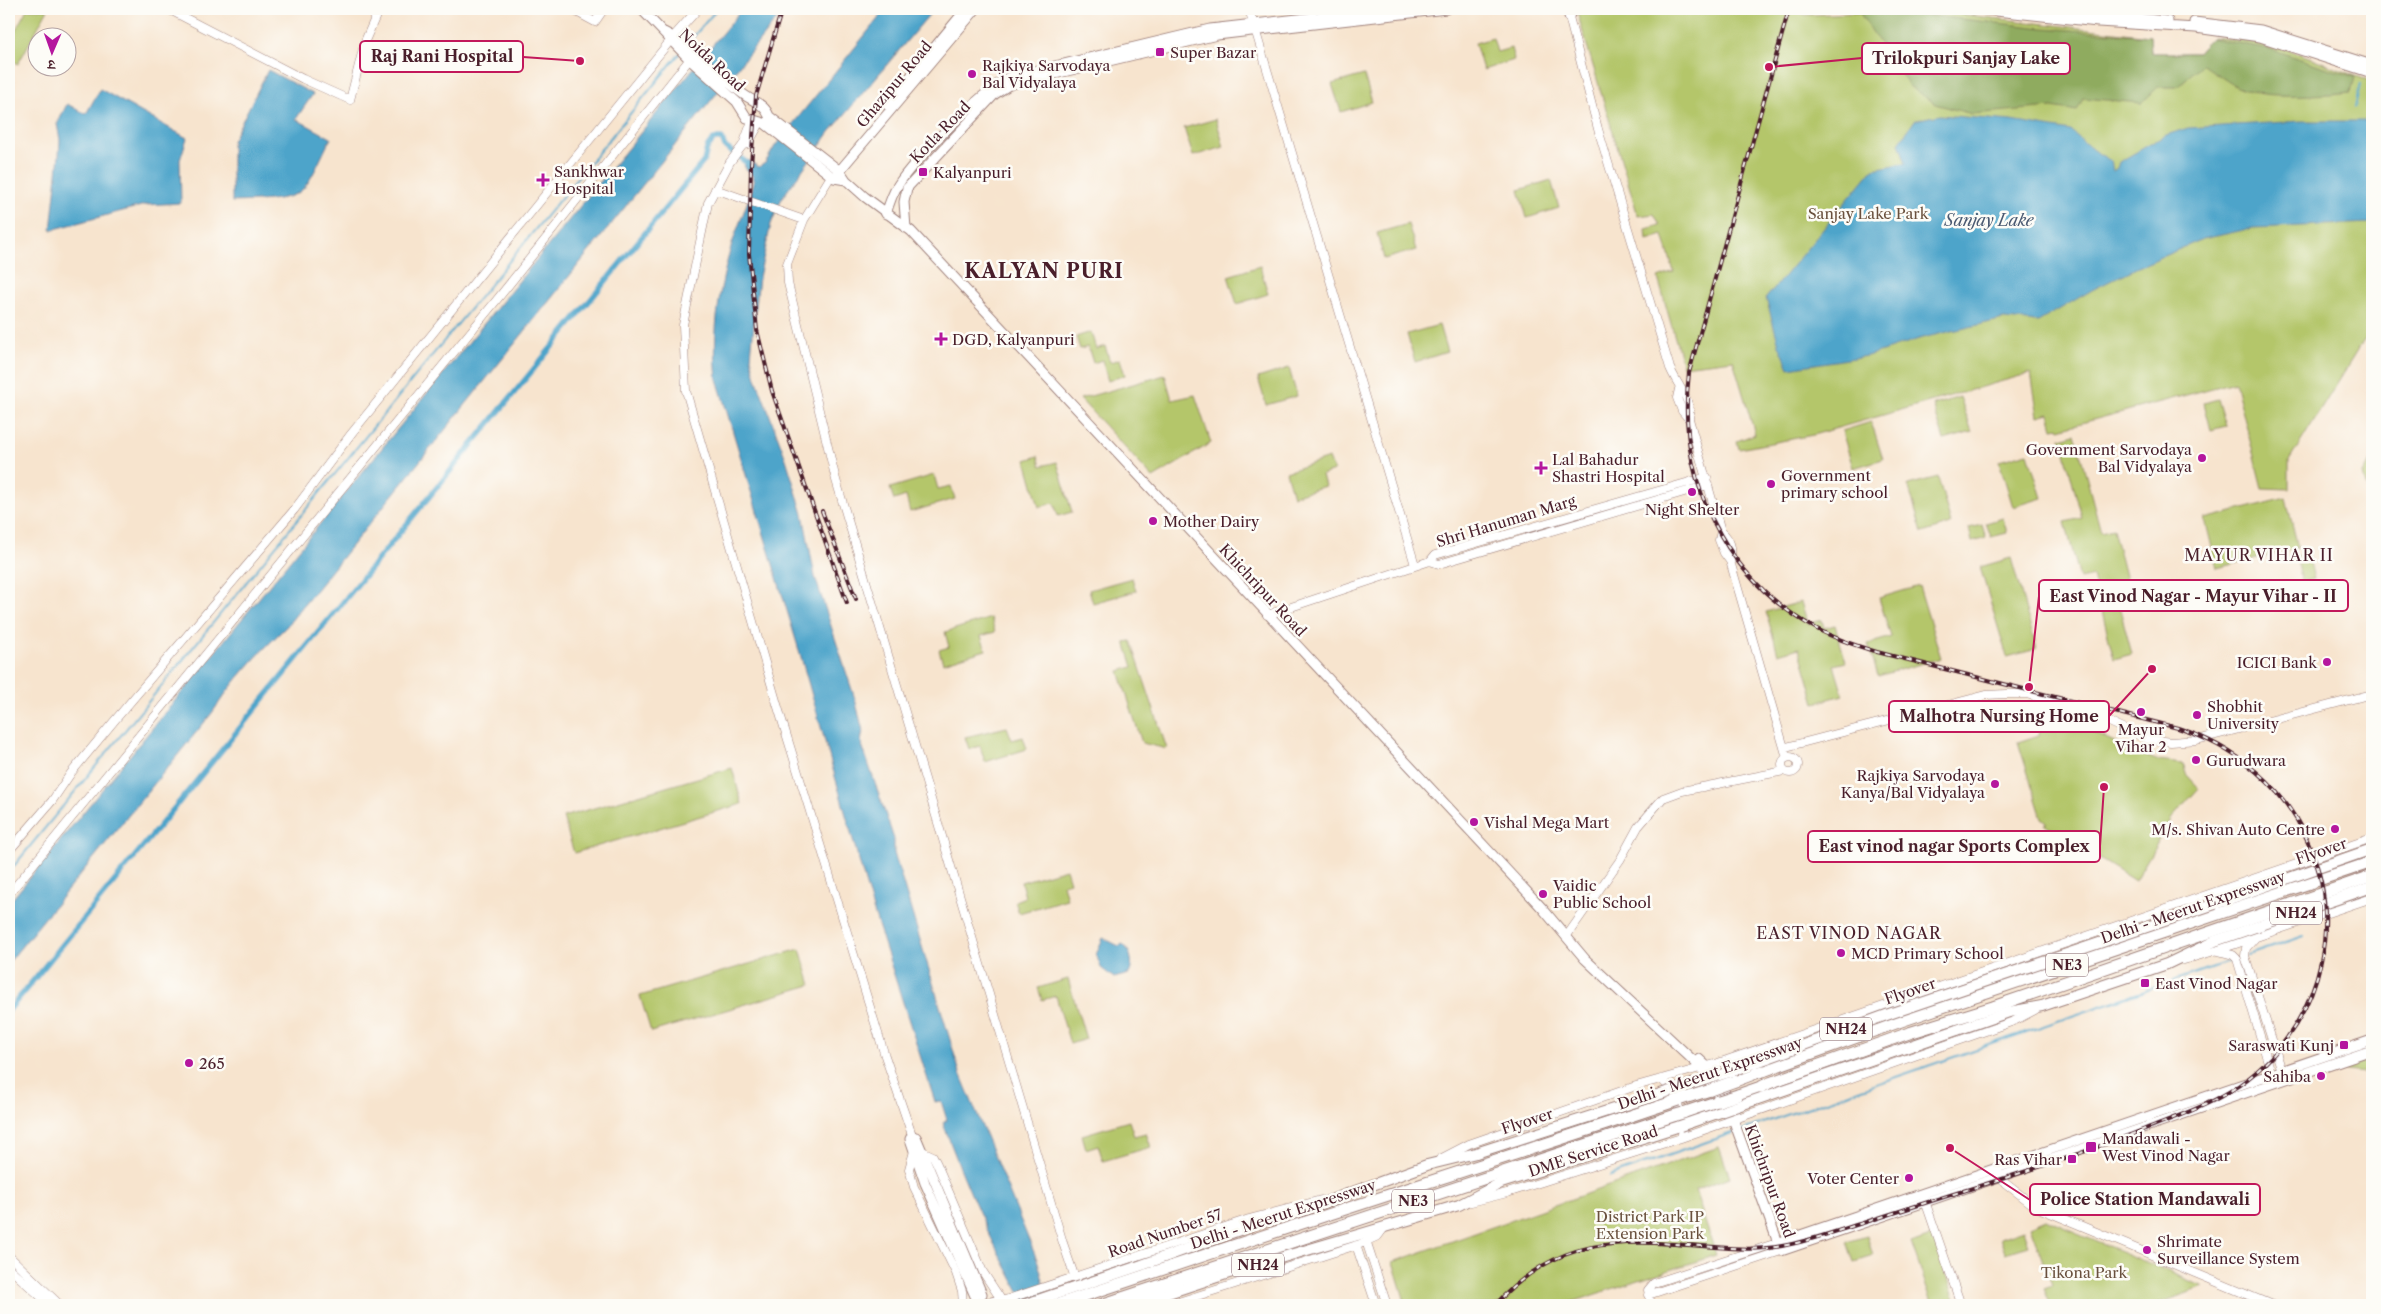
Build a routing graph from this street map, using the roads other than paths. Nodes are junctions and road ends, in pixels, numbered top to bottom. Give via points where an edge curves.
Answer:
1 (168, 9) edge
2 (379, 9) edge
3 (571, 9) edge
4 (604, 9) edge
5 (641, 9) edge
6 (698, 9) edge
7 (966, 9) edge
8 (976, 9) edge
9 (1249, 9) edge
10 (1387, 9) edge
11 (1446, 9) edge
12 (1815, 9) edge
13 (1840, 9) edge
14 (1977, 9) edge
15 (2036, 9) edge
16 (1570, 11) edge
17 (1254, 26) junction
18 (674, 41) junction
19 (690, 56) junction
20 (2372, 65) edge
21 (2372, 73) edge
22 (1020, 78) junction
23 (726, 86) junction
24 (751, 100) junction
25 (740, 107) junction
26 (761, 121) junction
27 (832, 172) junction
28 (897, 186) junction
29 (715, 189) junction
30 (905, 192) junction
31 (886, 214) junction
32 (804, 220) junction
33 (906, 228) junction
34 (1708, 481) junction
35 (1415, 565) junction
36 (1267, 615) junction
37 (2372, 694) edge
38 (1786, 747) junction
39 (1788, 758) junction
40 (1784, 771) junction
41 (2372, 838) edge
42 (2372, 849) edge
43 (9, 851) edge
44 (2372, 862) edge
45 (2372, 876) edge
46 (2372, 887) edge
47 (2243, 889) junction
48 (9, 894) edge
49 (2372, 898) edge
50 (1566, 937) junction
51 (2257, 937) junction
52 (2218, 950) junction
53 (2167, 964) junction
54 (2042, 1006) junction
55 (2372, 1040) edge
56 (1755, 1050) junction
57 (2372, 1050) edge
58 (1703, 1067) junction
59 (2283, 1075) junction
60 (1661, 1079) junction
61 (2273, 1079) junction
62 (1774, 1105) junction
63 (1733, 1119) junction
64 (912, 1135) joint
65 (1682, 1138) junction
66 (917, 1150) junction
67 (1427, 1165) junction
68 (1998, 1173) junction
69 (1338, 1196) junction
70 (1924, 1198) junction
71 (1459, 1205) junction
72 (1384, 1228) junction
73 (1366, 1241) junction
74 (1356, 1245) junction
75 (1779, 1248) junction
76 (9, 1256) edge
77 (9, 1268) edge
78 (1144, 1270) junction
79 (1075, 1278) junction
80 (1152, 1293) junction
81 (978, 1298) edge
82 (1002, 1301) junction
83 (1014, 1301) edge
84 (50, 1305) edge
85 (60, 1305) edge
86 (963, 1305) edge
87 (1023, 1305) edge
88 (1056, 1305) edge
89 (1091, 1305) edge
90 (1101, 1305) edge
91 (1132, 1305) edge
92 (1169, 1305) edge
93 (1376, 1305) edge
94 (1387, 1305) edge
95 (1651, 1305) edge
96 (1961, 1305) edge
97 (2272, 1305) edge

1 - 2 street via 350,100 365,41
3 - 4 street via 595,22
5 - 18 main road, Noida Road
6 - 18 street
7 - 27 main road, Ghazipur Road
8 - 27 main road, Ghazipur Road
9 - 17 street
10 - 17 main road, Kotla Road
11 - 17 main road, Kotla Road
12 - 13 main road
14 - 21 main road via 2243,34 2294,46
15 - 20 main road via 2261,30
16 - 34 street via 1601,138 1670,368 1690,408 1688,420
17 - 22 main road, Kotla Road
17 - 35 street
18 - 19 main road, Noida Road
18 - 43 street via 351,434 294,510 120,714
19 - 23 main road, Noida Road
19 - 48 street via 495,302
22 - 28 main road, Kotla Road via 1002,80 988,90 912,166
22 - 30 main road, Kotla Road via 995,94
23 - 24 main road, Noida Road
23 - 25 main road, Noida Road
24 - 25 main road via 742,102
24 - 26 main road, Noida Road via 764,107
25 - 26 main road, Noida Road via 744,115
26 - 27 main road, Khichripur Road via 779,128
26 - 29 street via 748,144 730,162
27 - 31 main road, Khichripur Road
27 - 32 street
28 - 30 main road
28 - 31 main road, Kotla Road
29 - 32 street
29 - 64 street via 708,203 684,315 686,391 777,704
30 - 33 main road
31 - 33 main road, Khichripur Road
32 - 79 street via 787,264 788,283 836,480
33 - 36 main road, Khichripur Road
34 - 35 street, Shri Hanuman Marg via 1436,555 1430,561
34 - 38 street via 1721,531 1729,538 1733,550 1730,561
35 - 36 street, Shri Hanuman Marg
36 - 50 main road, Khichripur Road
37 - 38 street via 2185,742 2147,739 2076,707 2026,694 1986,694
38 - 39 street
39 - 40 street via 1782,765
39 - 40 street via 1796,760 1797,769 1790,773
40 - 50 street via 1682,791 1663,798 1638,827 1620,860
41 - 47 street
42 - 47 highway, Flyover / NH24 via 2286,879
44 - 78 highway, Delhi - Meerut Expressway / NE3, bridge via 1913,1017 1710,1090 1432,1182
45 - 80 highway, Delhi - Meerut Expressway / NE3, bridge
46 - 53 highway, NH24 via 2219,939
47 - 56 street
47 - 67 highway, Flyover / NH24, bridge via 2214,904 1726,1073 1476,1153
49 - 51 street
50 - 58 main road, Khichripur Road via 1585,959
51 - 52 street
51 - 59 street via 2246,948 2245,956
52 - 53 street
52 - 61 street via 2236,959
53 - 54 highway, NH24
54 - 62 street, DME Service Road via 2014,1021
54 - 71 highway, NH24, bridge via 2009,1012 1721,1112 1502,1183
55 - 59 main road
56 - 58 street
56 - 62 street via 1769,1099
57 - 59 main road
58 - 60 street
58 - 63 main road, Khichripur Road via 1727,1114
59 - 61 main road
60 - 65 street via 1670,1086 1684,1128
60 - 67 street via 1469,1144
61 - 68 main road
62 - 63 street, DME Service Road
63 - 65 street, DME Service Road
63 - 75 main road, Khichripur Road
64 - 66 main road via 910,1139
65 - 71 street, DME Service Road
66 - 81 main road via 925,1183
66 - 82 street via 933,1156 938,1164 983,1272
66 - 86 street via 909,1169 914,1188 956,1273
67 - 69 highway, Flyover
68 - 70 main road
68 - 97 street via 2036,1206
69 - 78 highway, Flyover via 1256,1224
69 - 79 street, Road Number 57 via 1249,1218
70 - 75 main road
70 - 96 street
71 - 72 highway
72 - 73 street via 1378,1236
72 - 80 highway, NH24
73 - 74 street
73 - 94 street
74 - 92 street
74 - 93 street
75 - 95 street via 1654,1284 1648,1288
76 - 85 street
77 - 84 street
78 - 87 highway, Flyover, bridge
78 - 88 highway, Delhi - Meerut Expressway / NE3, bridge
79 - 83 street, Road Number 57
79 - 89 street
80 - 90 highway, Delhi - Meerut Expressway / NE3
80 - 91 highway, NH24
81 - 82 main road
82 - 83 main road

